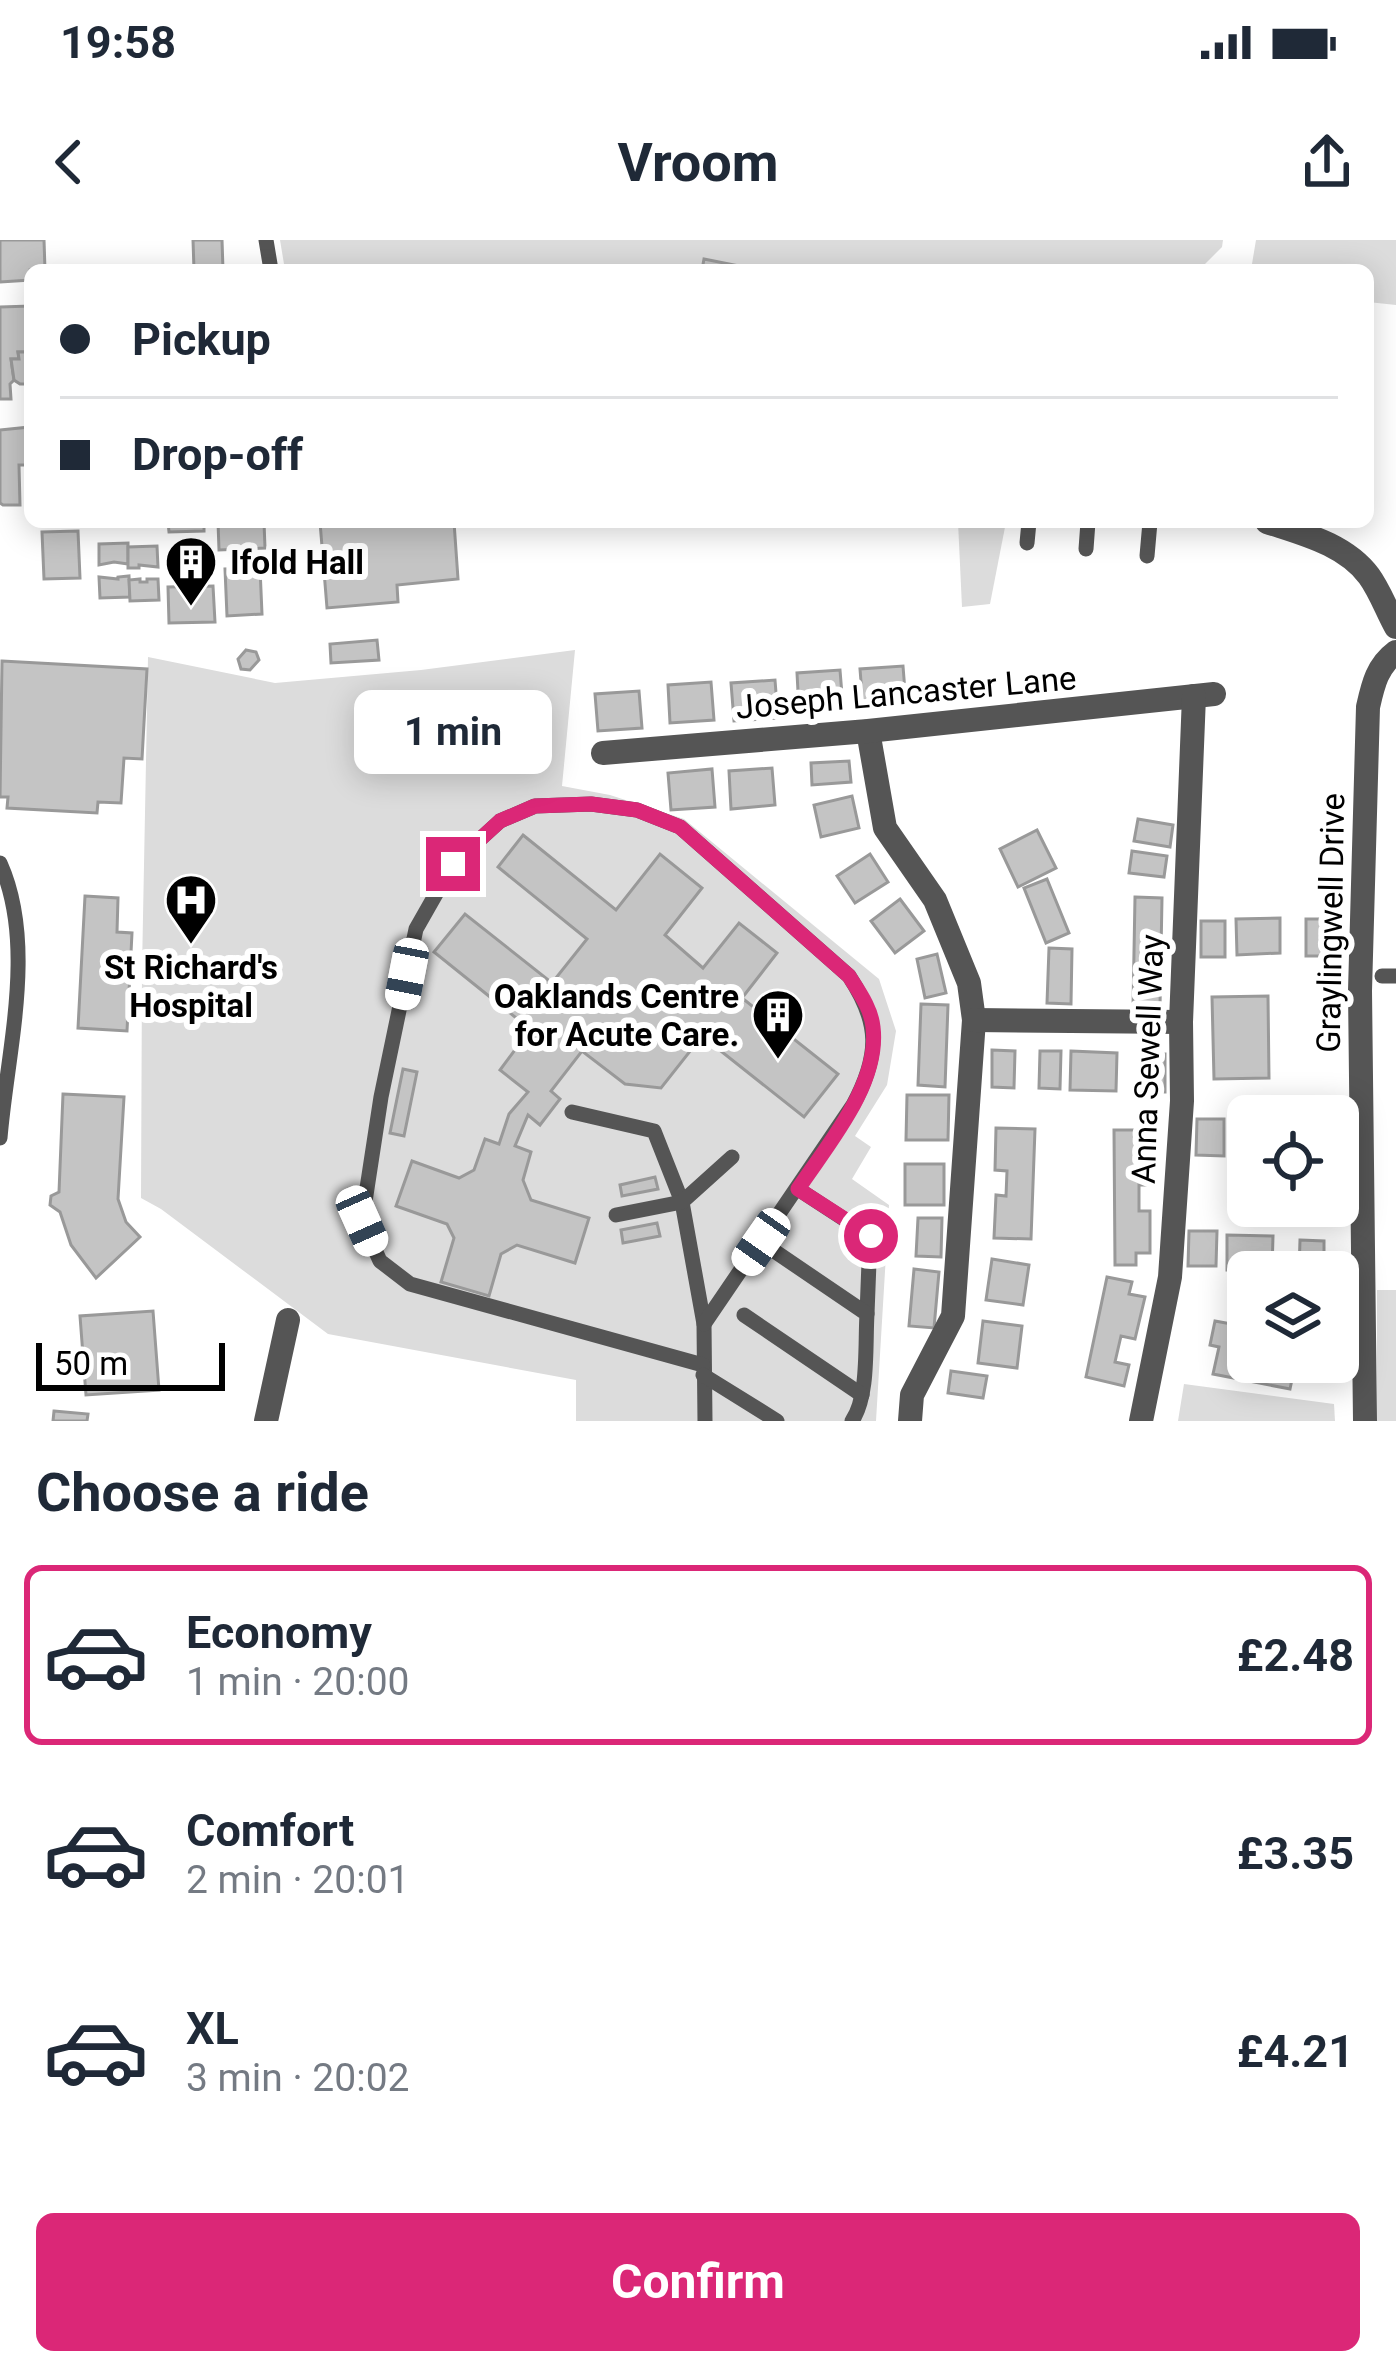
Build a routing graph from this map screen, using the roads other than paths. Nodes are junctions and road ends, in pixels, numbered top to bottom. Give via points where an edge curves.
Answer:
1 (1028, 528) edge
2 (1088, 528) edge
3 (1150, 528) edge
4 (1284, 528) edge
5 (1027, 543) dead end
6 (1086, 549) dead end
7 (1148, 556) dead end
8 (1396, 628) edge
9 (1396, 652) edge
10 (1204, 696) joint
11 (868, 731) junction
12 (603, 753) dead end
13 (0, 863) edge
14 (974, 1020) junction
15 (1181, 1022) junction
16 (2, 1095) edge
17 (572, 1112) dead end
18 (0, 1138) edge
19 (732, 1157) dead end
20 (798, 1189) junction
21 (682, 1202) junction
22 (616, 1215) dead end
23 (761, 1242) junction
24 (867, 1314) junction
25 (744, 1315) dead end
26 (287, 1320) dead end
27 (704, 1324) junction
28 (703, 1370) junction
29 (862, 1395) junction
30 (266, 1421) edge
31 (705, 1421) edge
32 (777, 1421) edge
33 (852, 1421) edge
34 (910, 1421) edge
35 (1141, 1421) edge
36 (1364, 1421) edge

1 - 5 lane
2 - 6 lane
3 - 7 lane
4 - 8 street via 1351,556
9 - 36 street, Graylingwell Drive via 1374,679 1368,707 1360,991
10 - 11 street, Joseph Lancaster Lane
10 - 15 street, Anna Sewell Way
11 - 12 street, Joseph Lancaster Lane
11 - 14 street via 885,828 935,900 969,982
13 - 16 lane via 18,941
14 - 15 street
14 - 34 street via 953,1316 912,1395
15 - 35 street, Anna Sewell Way via 1170,1277
16 - 18 lane
17 - 21 lane via 654,1131
19 - 21 lane
20 - 23 lane
20 - 24 lane via 871,1236
20 - 28 lane via 870,1066 873,1026 849,976 680,827 637,810 535,806 500,821 453,864 416,929 381,1097 362,1221 380,1261 410,1284
21 - 22 lane
21 - 27 lane
23 - 24 lane
23 - 27 lane
24 - 29 lane
25 - 29 lane
26 - 30 street
27 - 28 lane
28 - 31 lane
28 - 32 lane
29 - 33 lane

